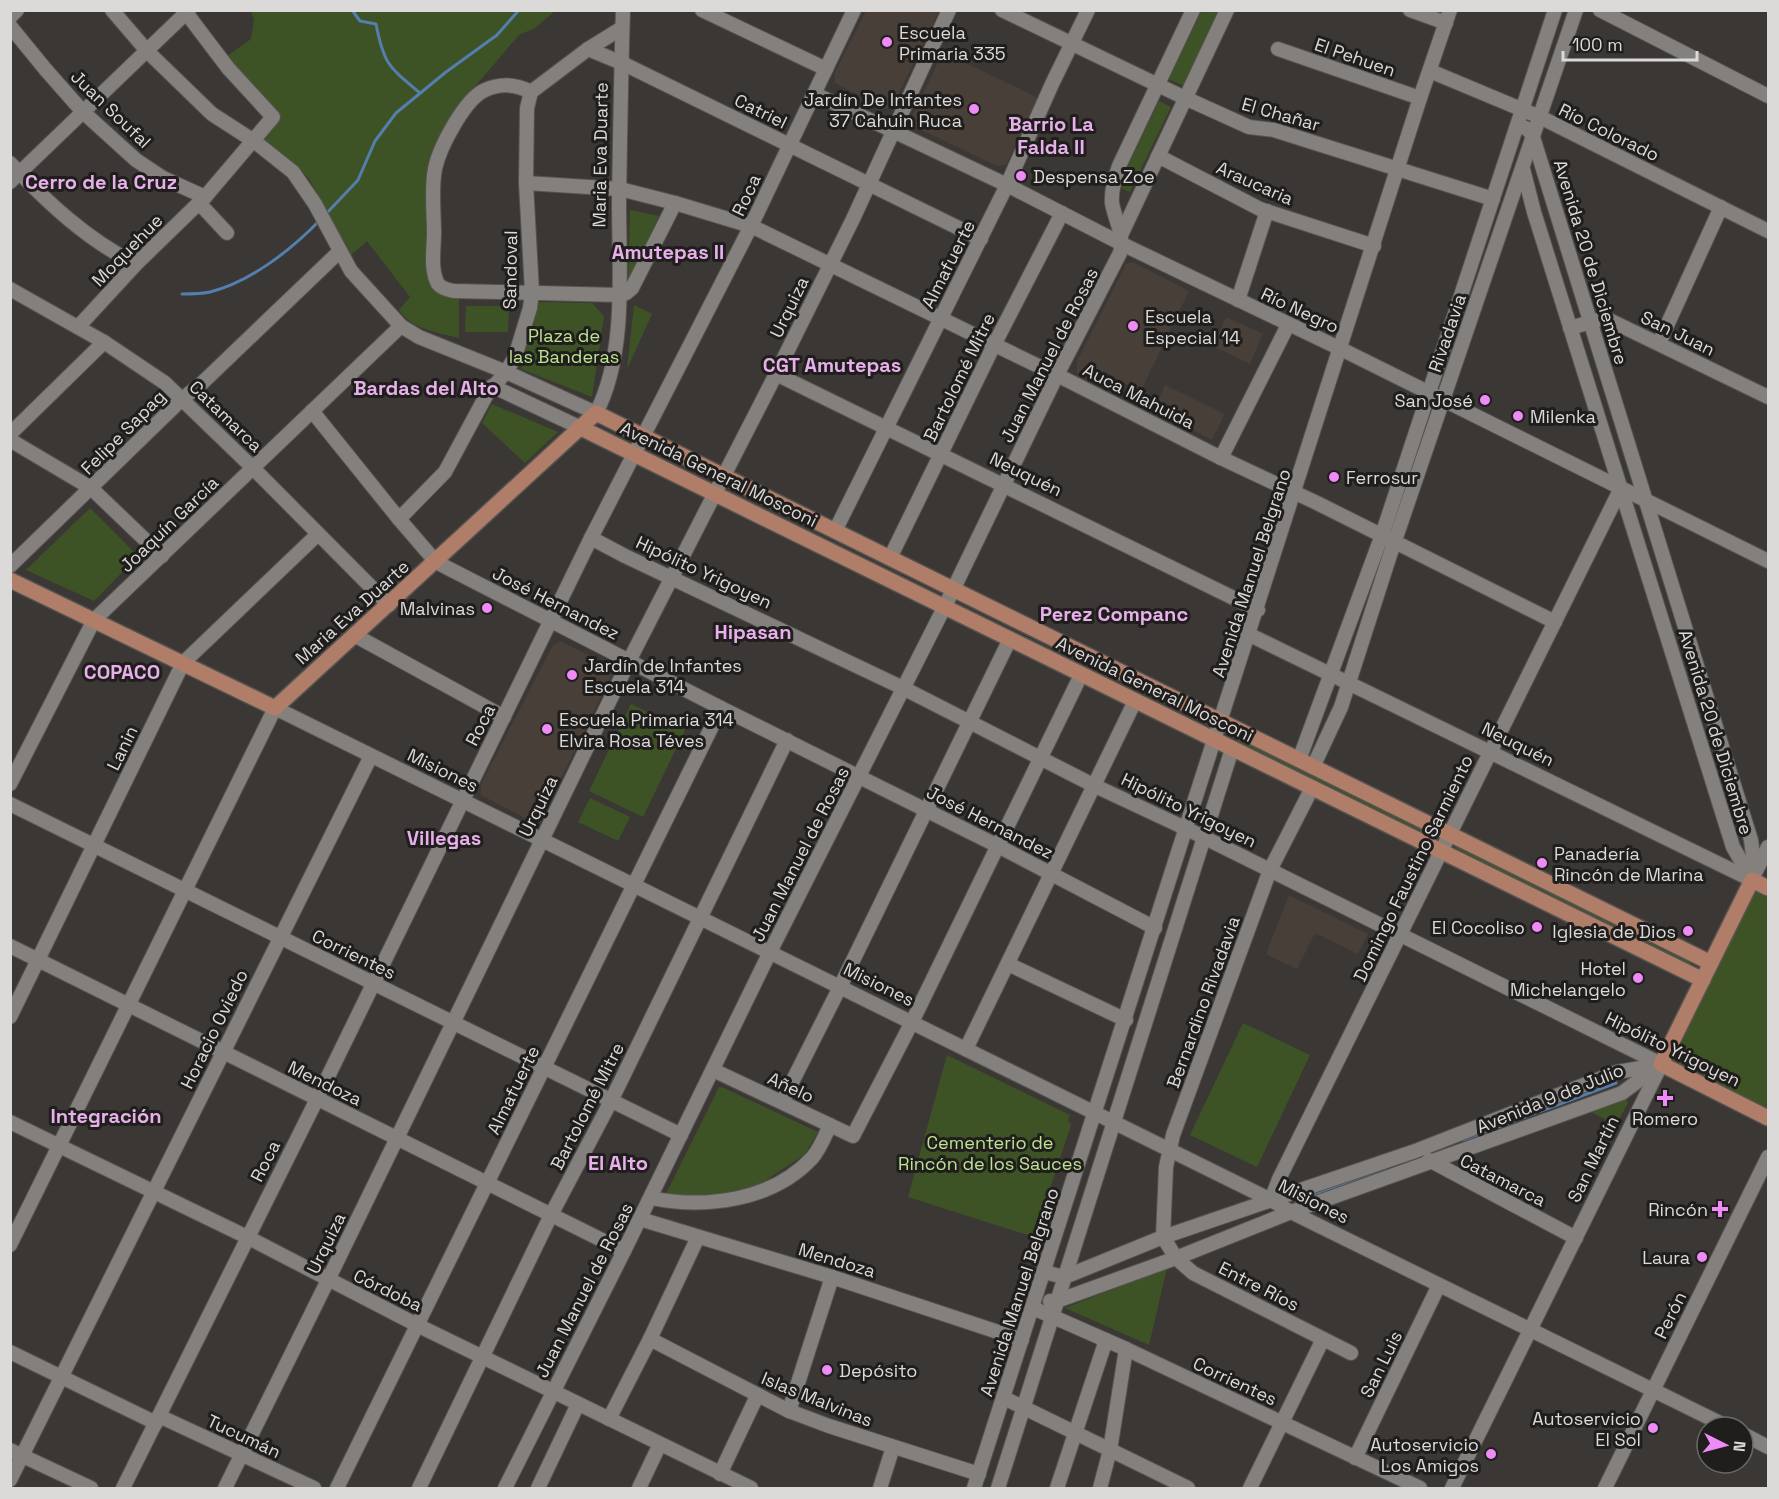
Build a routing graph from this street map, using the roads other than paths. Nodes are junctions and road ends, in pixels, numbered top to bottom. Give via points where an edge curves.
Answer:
1 (17, 10) edge
2 (112, 10) edge
3 (622, 10) edge
4 (702, 10) edge
5 (854, 10) edge
6 (949, 10) edge
7 (1002, 10) edge
8 (1088, 10) edge
9 (1193, 10) edge
10 (1227, 10) edge
11 (1410, 10) edge
12 (1555, 10) edge
13 (1576, 10) edge
14 (1600, 10) edge
15 (186, 11) edge
16 (10, 16) edge
17 (1448, 17) edge
18 (10, 26) edge
19 (622, 28) junction
20 (1072, 44) junction
21 (588, 49) junction
22 (1278, 50) dead end
23 (147, 51) junction
24 (622, 63) junction
25 (826, 69) junction
26 (1430, 71) junction
27 (1158, 86) junction
28 (531, 92) junction
29 (815, 94) junction
30 (1768, 96) edge
31 (1185, 98) junction
32 (1420, 98) junction
33 (1523, 111) junction
34 (83, 112) junction
35 (1540, 117) junction
36 (893, 132) junction
37 (1515, 133) junction
38 (1533, 137) junction
39 (254, 141) junction
40 (789, 145) junction
41 (1158, 156) junction
42 (1398, 168) junction
43 (1523, 169) junction
44 (14, 173) edge
45 (526, 183) junction
46 (868, 184) junction
47 (1008, 185) junction
48 (620, 189) junction
49 (1493, 199) junction
50 (202, 200) junction
51 (675, 203) junction
52 (1721, 207) junction
53 (1267, 211) junction
54 (1062, 213) junction
55 (751, 226) junction
56 (1768, 231) edge
57 (227, 234) dead end
58 (981, 239) junction
59 (1121, 239) junction
60 (1374, 246) junction
61 (340, 251) junction
62 (136, 264) junction
63 (830, 264) junction
64 (532, 292) junction
65 (619, 295) junction
66 (14, 297) edge
67 (1238, 300) junction
68 (939, 319) junction
69 (1591, 321) junction
70 (1288, 325) junction
71 (401, 326) junction
72 (78, 327) junction
73 (1570, 328) junction
74 (104, 342) junction
75 (1659, 343) junction
76 (994, 345) junction
77 (1341, 349) junction
78 (506, 372) junction
79 (776, 374) junction
80 (1057, 375) junction
81 (492, 386) junction
82 (1428, 392) junction
83 (1768, 397) edge
84 (182, 399) junction
85 (1443, 400) junction
86 (312, 411) junction
87 (596, 413) junction
88 (887, 427) junction
89 (579, 428) junction
90 (10, 434) edge
91 (643, 436) junction
92 (10, 440) edge
93 (634, 454) junction
94 (942, 454) junction
95 (1221, 458) junction
96 (254, 468) junction
97 (724, 477) junction
98 (1004, 485) junction
99 (91, 488) junction
100 (1621, 488) junction
101 (1295, 493) junction
102 (715, 495) junction
103 (1646, 500) junction
104 (399, 519) junction
105 (835, 531) junction
106 (318, 534) junction
107 (591, 538) junction
108 (1388, 538) junction
109 (162, 556) junction
110 (890, 558) junction
111 (1768, 561) edge
112 (436, 562) junction
113 (10, 566) edge
114 (673, 578) junction
115 (10, 580) edge
116 (953, 590) junction
117 (389, 605) junction
118 (944, 607) junction
119 (1258, 610) junction
120 (94, 620) junction
121 (551, 620) junction
122 (1555, 622) junction
123 (1250, 635) junction
124 (356, 636) junction
125 (1010, 639) junction
126 (629, 661) junction
127 (183, 663) junction
128 (1081, 675) junction
129 (1332, 675) junction
130 (1348, 682) junction
131 (903, 688) junction
132 (1135, 701) junction
133 (275, 708) junction
134 (721, 708) junction
135 (504, 717) junction
136 (969, 722) junction
137 (1222, 722) junction
138 (787, 740) junction
139 (1215, 741) junction
140 (1232, 748) junction
141 (1490, 752) junction
142 (371, 756) junction
143 (1041, 759) junction
144 (1306, 763) junction
145 (859, 776) junction
146 (10, 784) edge
147 (1093, 785) junction
148 (1312, 789) junction
149 (462, 801) junction
150 (10, 804) edge
151 (927, 810) junction
152 (1187, 829) junction
153 (1449, 834) junction
154 (1203, 838) junction
155 (541, 840) junction
156 (95, 846) junction
157 (998, 846) junction
158 (1768, 847) edge
159 (1441, 852) junction
160 (1270, 870) junction
161 (1052, 874) junction
162 (1752, 880) junction
163 (633, 885) junction
164 (1768, 888) edge
165 (185, 891) junction
166 (701, 918) junction
167 (1155, 928) junction
168 (1399, 935) junction
169 (280, 937) junction
170 (10, 946) edge
171 (770, 952) junction
172 (38, 960) junction
173 (1711, 963) junction
174 (1008, 964) junction
175 (1703, 980) junction
176 (373, 983) junction
177 (840, 987) junction
178 (128, 1005) junction
179 (10, 1017) edge
180 (1126, 1020) junction
181 (912, 1022) junction
182 (453, 1024) junction
183 (966, 1049) junction
184 (223, 1052) junction
185 (1661, 1064) junction
186 (544, 1069) junction
187 (713, 1070) junction
188 (316, 1099) junction
189 (611, 1101) junction
190 (782, 1102) junction
191 (1096, 1113) junction
192 (1768, 1118) edge
193 (1113, 1121) junction
194 (10, 1122) edge
195 (830, 1125) junction
196 (681, 1136) junction
197 (397, 1138) junction
198 (60, 1146) junction
199 (1168, 1149) junction
200 (1418, 1150) junction
201 (1768, 1157) edge
202 (1432, 1163) junction
203 (488, 1184) junction
204 (153, 1192) junction
205 (651, 1198) junction
206 (1271, 1200) junction
207 (1291, 1212) junction
208 (551, 1215) junction
209 (640, 1219) junction
210 (247, 1237) junction
211 (698, 1237) junction
212 (1163, 1237) junction
213 (1576, 1238) junction
214 (10, 1245) edge
215 (624, 1251) junction
216 (1176, 1258) junction
217 (1044, 1272) junction
218 (1064, 1276) junction
219 (832, 1277) junction
220 (328, 1281) junction
221 (1439, 1285) junction
222 (1057, 1301) junction
223 (1034, 1304) junction
224 (1053, 1316) junction
225 (417, 1325) junction
226 (1530, 1330) junction
227 (650, 1339) junction
228 (1323, 1339) junction
229 (1022, 1340) junction
230 (1106, 1340) junction
231 (1126, 1349) junction
232 (10, 1352) edge
233 (1351, 1353) dead end
234 (483, 1356) junction
235 (63, 1377) junction
236 (1653, 1390) junction
237 (554, 1391) junction
238 (757, 1395) junction
239 (1004, 1398) junction
240 (578, 1404) junction
241 (1023, 1408) junction
242 (789, 1410) junction
243 (1704, 1415) edge
244 (157, 1419) junction
245 (609, 1419) junction
246 (1281, 1423) junction
247 (1076, 1433) junction
248 (660, 1444) junction
249 (893, 1447) junction
250 (1110, 1450) junction
251 (16, 1453) edge
252 (242, 1455) junction
253 (1356, 1458) junction
254 (720, 1474) junction
255 (979, 1474) junction
256 (10, 1480) edge
257 (90, 1488) edge
258 (123, 1488) edge
259 (225, 1488) edge
260 (314, 1488) edge
261 (338, 1488) edge
262 (419, 1488) edge
263 (505, 1488) edge
264 (538, 1488) edge
265 (639, 1488) edge
266 (751, 1488) edge
267 (880, 1488) edge
268 (974, 1488) edge
269 (998, 1488) edge
270 (1057, 1488) edge
271 (1100, 1488) edge
272 (1188, 1488) edge
273 (1250, 1488) edge
274 (1420, 1488) edge
275 (1452, 1488) edge
276 (1605, 1488) edge

1 - 16 street
2 - 23 street, Avenida General Mosconi
3 - 19 street, Maria Eva Duarte
4 - 25 street
5 - 25 street, Roca
6 - 36 street, Urquiza
7 - 20 street, El Chañar
8 - 20 street, Almafuerte
9 - 27 street
10 - 31 street, Juan Manuel de Rosas
11 - 17 street
12 - 33 street, Rivadavia
13 - 35 street, Rivadavia
14 - 30 street
15 - 23 street
15 - 39 street, Moquehue via 228,68 273,117
17 - 26 street, Avenida Manuel Belgrano
18 - 34 street, Juan Soufal
19 - 21 street
19 - 24 street, Maria Eva Duarte
20 - 27 street, El Chañar
20 - 47 street, Almafuerte
21 - 24 street, Catriel
21 - 28 street
22 - 32 street, El Pehuen
23 - 34 street
23 - 39 street, Avenida General Mosconi via 212,114
24 - 40 street, Catriel
24 - 48 street, Maria Eva Duarte
25 - 29 street, Roca
26 - 32 street, Avenida Manuel Belgrano
26 - 33 street, Río Colorado
27 - 31 street, El Chañar
27 - 59 street via 1114,182 1112,201
28 - 45 street, Sandoval via 527,108
28 - 64 street via 504,84 482,92 462,114 442,148 434,170 434,261 439,284 444,289
29 - 36 street, Río Negro
29 - 40 street, Roca
31 - 41 street, Juan Manuel de Rosas
31 - 42 street, El Chañar via 1249,127 1274,130
32 - 42 street, Avenida Manuel Belgrano
33 - 35 street, Río Colorado
33 - 37 street, Rivadavia
34 - 44 street
34 - 50 street, Juan Soufal via 136,160
35 - 38 street, Rivadavia
35 - 52 street, Río Colorado
36 - 46 street, Urquiza
36 - 47 street, Río Negro
37 - 38 street via 1522,126
37 - 43 street, Avenida 20 de Diciembre
37 - 49 street, Rivadavia
38 - 43 street, Rivadavia
38 - 69 street, Avenida 20 de Diciembre
39 - 50 street, Moquehue
39 - 61 street, Avenida General Mosconi via 293,172
40 - 46 street, Catriel
40 - 55 street, Roca
41 - 53 street, Araucaria
41 - 59 street, Juan Manuel de Rosas
42 - 49 street, El Chañar
42 - 60 street, Avenida Manuel Belgrano
43 - 73 street, Avenida 20 de Diciembre
43 - 85 street, Rivadavia
44 - 62 street via 81,230
45 - 48 street, Auca Mahuida
45 - 64 street, Sandoval
46 - 58 street, Catriel
46 - 63 street, Urquiza
47 - 54 street, Río Negro
47 - 58 street, Almafuerte
48 - 51 street, Auca Mahuida
48 - 65 street, Maria Eva Duarte
49 - 82 street, Rivadavia
50 - 57 street
50 - 62 street, Moquehue
51 - 55 street, Auca Mahuida
51 - 65 street via 632,288
52 - 56 street, Río Colorado
52 - 75 street
53 - 60 street, Araucaria
53 - 67 street
54 - 59 street, Río Negro
54 - 76 street, Bartolomé Mitre
55 - 63 street, Auca Mahuida
55 - 91 street, Roca
58 - 68 street, Almafuerte
59 - 67 street, Río Negro
59 - 80 street, Juan Manuel de Rosas via 1120,254
60 - 77 street, Avenida Manuel Belgrano
61 - 71 street, Avenida General Mosconi via 351,270
61 - 84 street, Felipe Sapag
62 - 72 street, Moquehue
63 - 68 street, Auca Mahuida
63 - 79 street, Urquiza
64 - 65 street
64 - 78 street, Sandoval via 520,344
65 - 87 street, Maria Eva Duarte via 612,372
66 - 72 street, Catamarca
67 - 70 street, Río Negro
68 - 76 street, Auca Mahuida
68 - 88 street, Almafuerte
69 - 73 street, San Juan
69 - 75 street, San Juan via 1605,318
69 - 103 street, Avenida 20 de Diciembre
70 - 77 street, Río Negro
70 - 95 street
71 - 78 street, Avenida General Mosconi
71 - 86 street, Joaquín García
72 - 74 street, Catamarca
73 - 100 street, Avenida 20 de Diciembre
74 - 84 street, Catamarca
74 - 90 street
75 - 83 street, San Juan
76 - 80 street, Auca Mahuida
76 - 94 street, Bartolomé Mitre
77 - 82 street, Río Negro
77 - 101 street, Avenida Manuel Belgrano
78 - 81 street, Sandoval
78 - 87 street, Avenida General Mosconi
79 - 88 street, Neuquén
79 - 97 street, Urquiza
80 - 95 street, Auca Mahuida
80 - 98 street, Juan Manuel de Rosas
81 - 89 street, Avenida General Mosconi
81 - 104 street, Sandoval via 445,472
82 - 85 street, Río Negro
82 - 108 street, Rivadavia
84 - 96 street, Catamarca
84 - 99 street, Felipe Sapag
85 - 100 street, Río Negro
85 - 108 street, Rivadavia
86 - 96 street, Joaquín García
86 - 104 street, José Hernandez
87 - 89 main road, Maria Eva Duarte
87 - 91 main road, Avenida General Mosconi
88 - 94 street, Neuquén
88 - 105 street, Almafuerte
89 - 93 main road, Avenida General Mosconi
89 - 112 main road, Maria Eva Duarte
91 - 93 street, Roca
91 - 97 main road, Avenida General Mosconi
92 - 99 street
93 - 102 main road, Avenida General Mosconi
93 - 107 street, Roca
94 - 98 street, Neuquén
94 - 110 street, Bartolomé Mitre
95 - 101 street, Auca Mahuida
96 - 106 street, Catamarca
96 - 109 street, Joaquín García
97 - 102 street, Urquiza
97 - 105 main road, Avenida General Mosconi
98 - 116 street, Juan Manuel de Rosas
98 - 119 street, Neuquén
99 - 109 street
99 - 113 street, Felipe Sapag
100 - 103 street, Río Negro
100 - 122 street, Domingo Faustino Sarmiento
100 - 162 street, Avenida 20 de Diciembre via 1733,847
101 - 108 street, Auca Mahuida
101 - 119 street, Avenida Manuel Belgrano
102 - 114 street, Urquiza
102 - 118 main road, Avenida General Mosconi
103 - 111 street, Río Negro
103 - 162 street, Avenida 20 de Diciembre via 1751,840
104 - 112 street, José Hernandez
105 - 110 main road, Avenida General Mosconi
106 - 117 street, Catamarca
106 - 127 street, Lanin
107 - 114 street, Hipólito Yrigoyen
107 - 121 street, Roca
108 - 122 street, Auca Mahuida
108 - 129 street, Rivadavia
108 - 130 street, Rivadavia
109 - 120 street, Joaquín García
110 - 116 main road, Avenida General Mosconi
112 - 117 main road, Maria Eva Duarte
112 - 121 street, José Hernandez
114 - 126 street, Urquiza
114 - 131 street, Hipólito Yrigoyen
115 - 120 main road, Misiones
116 - 118 street, Juan Manuel de Rosas
116 - 137 main road, Avenida General Mosconi
117 - 124 main road, Maria Eva Duarte
118 - 125 main road, Avenida General Mosconi
118 - 131 street, Juan Manuel de Rosas
119 - 123 street, Avenida Manuel Belgrano
120 - 127 main road, Misiones
120 - 146 street, Joaquín García
121 - 126 street, José Hernandez
121 - 135 street, Roca
122 - 141 street, Domingo Faustino Sarmiento
123 - 129 street, Neuquén
123 - 137 street, Avenida Manuel Belgrano
124 - 133 main road, Maria Eva Duarte
124 - 135 street
125 - 128 main road, Avenida General Mosconi
125 - 136 street
126 - 134 street, José Hernandez
126 - 155 street, Urquiza
127 - 133 main road, Misiones
127 - 156 street, Lanin
128 - 132 main road, Avenida General Mosconi
128 - 143 street
129 - 130 street, Neuquén
129 - 144 street, Rivadavia
130 - 141 street, Neuquén
130 - 144 street, Rivadavia via 1341,707
131 - 136 street, Hipólito Yrigoyen
131 - 145 street, Juan Manuel de Rosas
132 - 139 main road, Avenida General Mosconi
132 - 147 street
133 - 142 street, Misiones
133 - 165 street, Maria Eva Duarte
134 - 138 street, José Hernandez
134 - 163 street, Almafuerte
135 - 149 street, Roca
136 - 143 street, Hipólito Yrigoyen
136 - 151 street
137 - 139 street, Avenida Manuel Belgrano
137 - 144 main road, Avenida General Mosconi
138 - 145 street, José Hernandez
138 - 166 street, Bartolomé Mitre
139 - 140 main road, Avenida General Mosconi
139 - 152 street, Avenida Manuel Belgrano
140 - 148 main road, Avenida General Mosconi
140 - 154 street
141 - 153 street, Domingo Faustino Sarmiento
141 - 162 street, Neuquén
142 - 149 street, Misiones
142 - 169 street, Horacio Oviedo
143 - 147 street, Hipólito Yrigoyen
143 - 157 street
144 - 153 main road, Avenida General Mosconi
145 - 151 street, José Hernandez
145 - 171 street, Juan Manuel de Rosas
147 - 152 street, Hipólito Yrigoyen
147 - 161 street
148 - 159 main road, Avenida General Mosconi
148 - 160 street, Bernardino Rivadavia
149 - 155 street, Misiones
149 - 176 street, Roca
150 - 156 street, Corrientes
151 - 157 street, José Hernandez
151 - 177 street
152 - 154 street, Hipólito Yrigoyen
152 - 167 street, Avenida Manuel Belgrano
153 - 159 street, Domingo Faustino Sarmiento
153 - 173 main road, Avenida General Mosconi
154 - 160 street, Hipólito Yrigoyen
154 - 193 street
155 - 163 street, Misiones
155 - 182 street, Urquiza
156 - 165 street, Corrientes
156 - 172 street, Lanin
157 - 161 street, José Hernandez
157 - 181 street
158 - 162 street, San Martín
159 - 168 street, Domingo Faustino Sarmiento
159 - 175 main road, Avenida General Mosconi
160 - 168 street, Hipólito Yrigoyen
160 - 199 street, Bernardino Rivadavia
161 - 167 street, José Hernandez
161 - 174 street
162 - 164 main road, Neuquén
162 - 173 main road, San Martín
163 - 166 street, Misiones
163 - 186 street, Almafuerte
165 - 169 street, Corrientes
165 - 178 street, Maria Eva Duarte
166 - 171 street, Misiones
166 - 189 street, Bartolomé Mitre
167 - 180 street, Avenida Manuel Belgrano
168 - 185 street, Hipólito Yrigoyen
168 - 206 street, Domingo Faustino Sarmiento
169 - 176 street, Corrientes
169 - 184 street, Horacio Oviedo
170 - 172 street, Mendoza
171 - 177 street, Misiones
171 - 187 street, Juan Manuel de Rosas
172 - 178 street, Mendoza
172 - 179 street, Lanin
173 - 175 main road, San Martín
174 - 180 street
174 - 183 street
175 - 185 main road, San Martín
176 - 182 street, Corrientes
176 - 188 street, Roca
177 - 181 street, Misiones
177 - 190 street
178 - 184 street, Mendoza
178 - 198 street, Maria Eva Duarte
180 - 191 street, Avenida Manuel Belgrano
181 - 183 street, Misiones
181 - 195 street, Añelo via 853,1136
182 - 186 street, Corrientes
182 - 197 street, Urquiza
183 - 191 street, Misiones
184 - 188 street, Mendoza
184 - 204 street, Horacio Oviedo
185 - 192 main road, Hipólito Yrigoyen
185 - 200 street, Avenida 9 de Julio via 1617,1072
185 - 202 street, Avenida 9 de Julio via 1622,1093
185 - 213 street, San Martín
186 - 189 street, Corrientes
186 - 203 street, Almafuerte
187 - 190 street, Añelo
187 - 196 street, Juan Manuel de Rosas
188 - 197 street, Mendoza
188 - 210 street, Roca
189 - 196 street, Corrientes
189 - 208 street, Bartolomé Mitre
190 - 195 street, Añelo
191 - 193 street, Misiones
191 - 217 street, Avenida Manuel Belgrano
193 - 199 street, Misiones
193 - 218 street
194 - 198 street, Córdoba
195 - 205 street via 811,1159 795,1173 759,1192 705,1202
196 - 205 street, Juan Manuel de Rosas
197 - 203 street, Mendoza
197 - 220 street, Urquiza
198 - 204 street, Córdoba
198 - 214 street, Maria Eva Duarte
199 - 206 street, Misiones
199 - 212 street, Bernardino Rivadavia
200 - 202 street, Catamarca
200 - 206 street, Avenida 9 de Julio
201 - 236 street, Perón
202 - 207 street, Avenida 9 de Julio
202 - 213 street, Catamarca
203 - 208 street, Mendoza
203 - 225 street, Almafuerte
204 - 210 street, Córdoba
204 - 235 street, Horacio Oviedo
205 - 209 street, Juan Manuel de Rosas
206 - 207 street, Misiones
206 - 212 street, Avenida 9 de Julio
207 - 216 street, Avenida 9 de Julio
207 - 221 street, Misiones
208 - 215 street, Mendoza
208 - 234 street, Bartolomé Mitre
209 - 211 street, Mendoza
209 - 215 street, Juan Manuel de Rosas
210 - 220 street, Córdoba
210 - 244 street, Roca
211 - 219 street, Mendoza
211 - 227 street
212 - 216 street, Entre Ríos
212 - 218 street, Avenida 9 de Julio
213 - 226 street, San Martín
215 - 237 street, Juan Manuel de Rosas
216 - 222 street, Avenida 9 de Julio
216 - 228 street, Entre Ríos via 1193,1273
217 - 218 street
217 - 223 street, Avenida Manuel Belgrano
218 - 222 street
219 - 229 street, Mendoza
219 - 242 street
220 - 225 street, Córdoba
220 - 252 street, Urquiza
221 - 226 street, Misiones
221 - 253 street, San Luis
222 - 223 street, Avenida 9 de Julio
222 - 224 street
223 - 224 street, Corrientes
223 - 229 street, Avenida Manuel Belgrano
224 - 230 street, Corrientes
224 - 241 street
225 - 234 street, Córdoba
225 - 261 street, Almafuerte
226 - 236 street, Misiones
226 - 275 street, San Martín
227 - 238 street, Islas Malvinas
227 - 245 street
228 - 233 street, Entre Ríos
228 - 246 street
229 - 239 street, Avenida Manuel Belgrano
230 - 231 street, Corrientes
230 - 247 street
231 - 246 street, Corrientes
231 - 250 street
232 - 235 street, Tucumán
234 - 237 street, Córdoba
234 - 262 street, Bartolomé Mitre
235 - 244 street, Tucumán
235 - 251 street, Horacio Oviedo
236 - 243 street, Misiones
236 - 276 street, Perón
237 - 240 street, Córdoba
237 - 263 street, Juan Manuel de Rosas
238 - 242 street, Islas Malvinas
238 - 254 street
239 - 241 street
239 - 255 street, Avenida Manuel Belgrano
240 - 245 street, Córdoba
240 - 264 street
241 - 247 street
241 - 269 street
242 - 249 street, Islas Malvinas
244 - 252 street, Tucumán
244 - 258 street, Roca
245 - 248 street, Córdoba
246 - 253 street, Corrientes
246 - 273 street
247 - 250 street
247 - 270 street
248 - 254 street, Córdoba
248 - 265 street
249 - 255 street, Islas Malvinas
249 - 267 street
250 - 271 street
250 - 272 street
251 - 256 street, Horacio Oviedo
251 - 257 street
252 - 259 street, Urquiza
252 - 260 street, Tucumán
253 - 274 street, Corrientes
254 - 266 street, Córdoba
255 - 268 street, Avenida Manuel Belgrano

